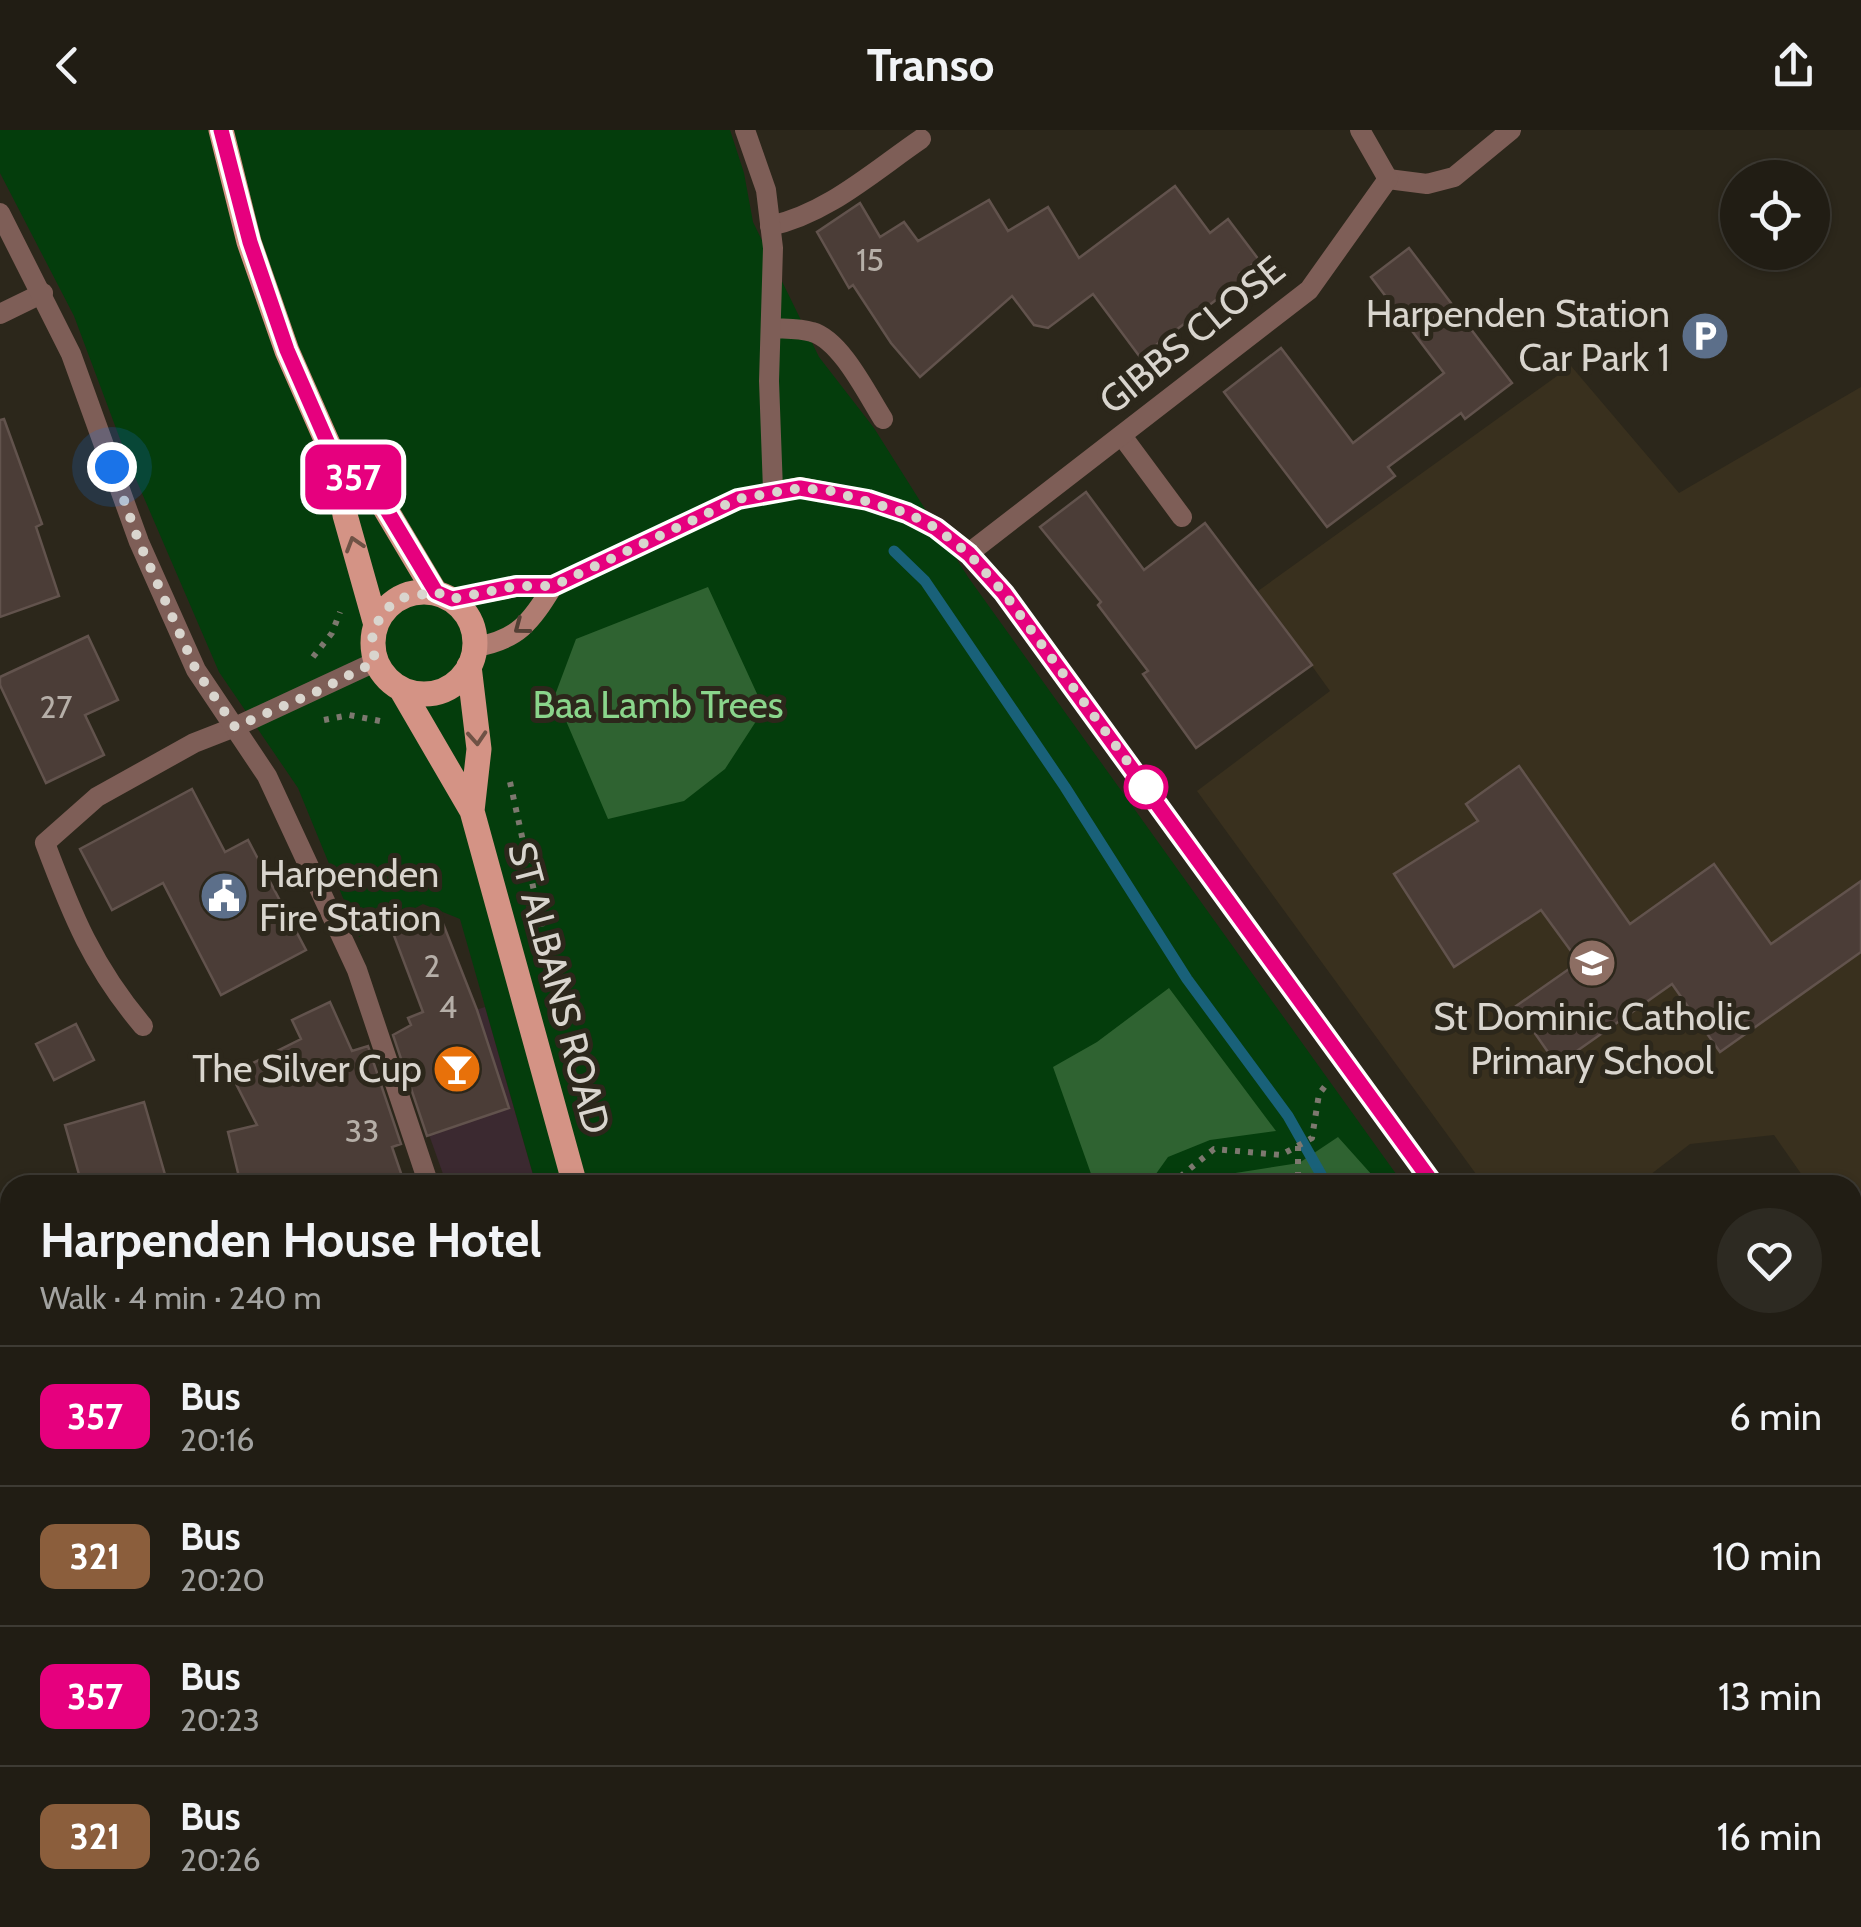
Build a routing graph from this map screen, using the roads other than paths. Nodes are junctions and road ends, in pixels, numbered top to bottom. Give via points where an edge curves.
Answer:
1 (221, 130) edge
2 (745, 130) edge
3 (1360, 130) edge
4 (1511, 130) edge
5 (921, 140) dead end
6 (1388, 179) junction
7 (0, 213) edge
8 (770, 226) junction
9 (43, 293) junction
10 (0, 314) edge
11 (771, 328) junction
12 (884, 419) dead end
13 (1122, 436) junction
14 (336, 462) junction
15 (773, 490) junction
16 (1182, 517) dead end
17 (969, 554) junction
18 (553, 586) junction
19 (444, 596) junction
20 (376, 625) junction
21 (472, 656) junction
22 (375, 662) junction
23 (401, 689) junction
24 (235, 727) junction
25 (472, 810) junction
26 (143, 1026) dead end
27 (426, 1175) edge
28 (572, 1175) edge
29 (1427, 1175) edge

1 - 14 main road, ST ALBANS ROAD via 287,350
2 - 8 street via 766,190
3 - 6 street
4 - 6 street via 1454,177 1427,184
5 - 8 street via 821,208
6 - 13 street, GIBBS CLOSE via 1309,290
7 - 9 street
8 - 11 street
9 - 10 street
9 - 24 street via 139,542 196,670
11 - 12 street via 826,337
11 - 15 street
13 - 16 street
13 - 17 street, GIBBS CLOSE
14 - 19 main road, ST ALBANS ROAD via 382,502
20 -> 14 main road, ST ALBANS ROAD
15 - 17 street via 868,500 936,528
15 - 18 street via 738,499
17 - 29 street via 1004,593
18 - 19 street
18 -> 21 street via 531,622
19 - 20 main road via 401,598
19 - 21 main road, ST ALBANS ROAD via 473,628
20 - 22 main road, ST ALBANS ROAD
21 - 23 main road via 457,682 441,692
21 -> 25 main road, ST ALBANS ROAD via 480,749
22 - 23 main road, ST ALBANS ROAD
22 - 24 street
23 - 25 main road, ST ALBANS ROAD
24 - 26 street via 97,797 45,843 70,912 110,986
24 - 27 street via 268,776 357,970
25 - 28 main road, ST ALBANS ROAD

